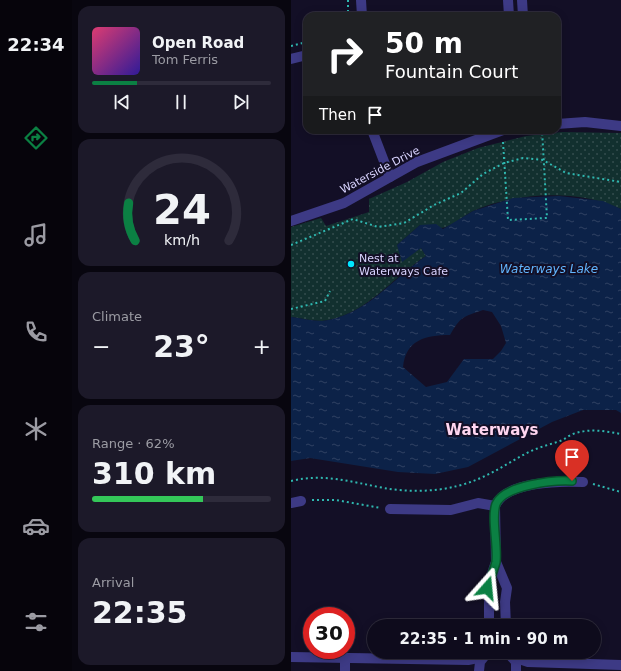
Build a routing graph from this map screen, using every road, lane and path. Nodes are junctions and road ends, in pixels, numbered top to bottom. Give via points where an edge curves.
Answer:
1 (348, 0) edge
2 (361, 0) edge
3 (508, 0) edge
4 (522, 0) edge
5 (348, 12) edge
6 (362, 12) edge
7 (509, 12) edge
8 (523, 12) edge
9 (303, 43) edge
10 (291, 46) edge
11 (303, 56) edge
12 (291, 59) edge
13 (561, 124) edge
14 (621, 126) edge
15 (374, 134) edge
16 (492, 134) edge
17 (503, 134) edge
18 (542, 134) edge
19 (543, 160) junction
20 (504, 162) junction
21 (390, 177) junction
22 (621, 182) edge
23 (291, 220) edge
24 (291, 245) edge
25 (330, 291) dead end
26 (291, 310) edge
27 (621, 434) edge
28 (291, 481) edge
29 (583, 482) joint
30 (621, 492) edge
31 (296, 502) edge
32 (495, 506) junction
33 (390, 509) joint
34 (496, 562) junction
35 (489, 619) edge
36 (506, 619) edge
37 (291, 656) edge
38 (303, 656) edge
39 (355, 658) edge
40 (367, 658) edge
41 (345, 659) edge
42 (406, 659) edge
43 (471, 659) edge
44 (482, 659) edge
45 (513, 659) edge
46 (521, 659) edge
47 (621, 665) edge
48 (345, 671) edge
49 (479, 671) edge
50 (516, 671) edge

1 - 5 path
2 - 6 street
3 - 7 street
4 - 8 street
9 - 10 path
11 - 12 street
13 - 14 street via 585,122
15 - 21 street
16 - 21 street, Waterside Drive via 417,162
17 - 20 path
18 - 19 path
19 - 20 path via 523,158
19 - 20 path via 547,218 508,220
19 - 22 path via 566,173
20 - 24 path via 483,174 461,194 434,205 404,223 378,226 353,219
21 - 23 street, Waterside Drive via 344,203
25 - 26 path via 325,301
27 - 28 path via 603,430 573,434 526,453 504,468 480,479 445,488 386,488 323,477
29 - 30 path
29 - 32 street via 545,482 507,493 501,496
31 - 33 path via 336,500
32 - 33 street via 478,503 451,510
32 - 34 street
34 - 35 street via 487,588
34 - 36 street via 507,588
37 - 38 street
39 - 40 street
41 - 48 street
42 - 43 street
44 - 49 street
45 - 50 street
46 - 47 street via 528,662

